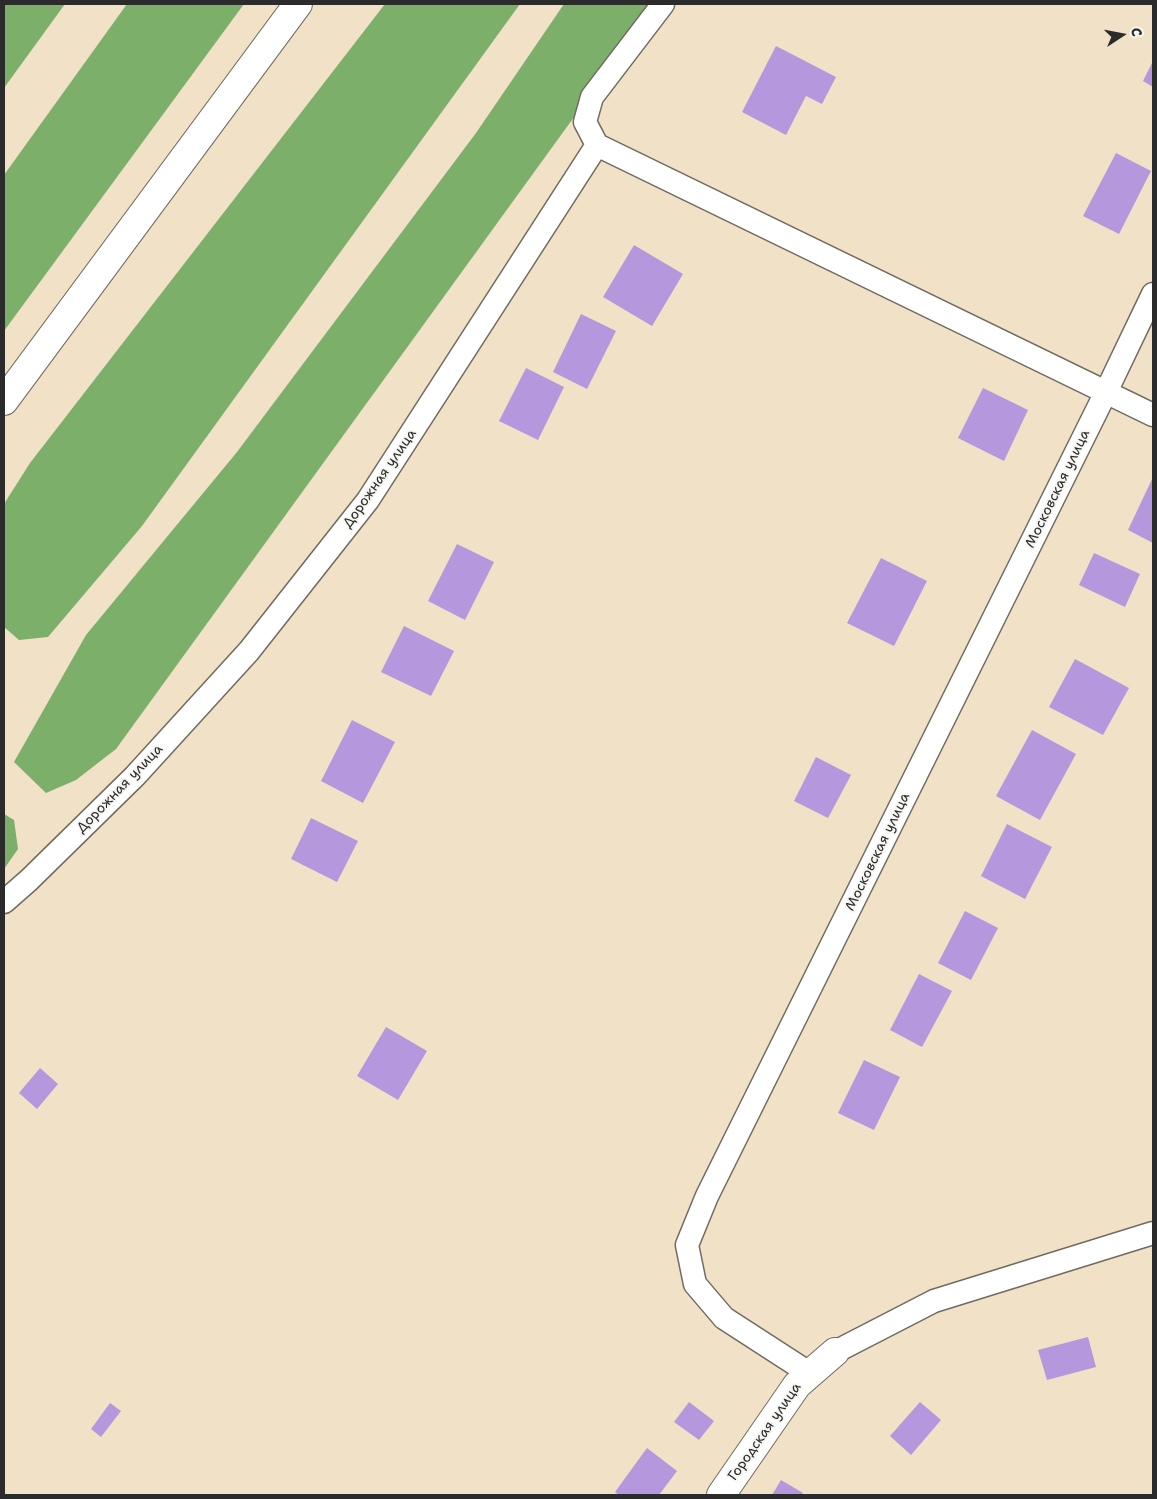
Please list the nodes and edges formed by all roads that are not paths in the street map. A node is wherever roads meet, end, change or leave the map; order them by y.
1 (298, 4) edge
2 (663, 4) edge
3 (597, 145) junction
4 (1153, 294) edge
5 (1106, 392) junction
6 (4, 401) edge
7 (1153, 414) edge
8 (4, 902) edge
9 (1153, 1233) edge
10 (835, 1352) joint
11 (809, 1373) junction
12 (721, 1495) edge

1 - 6 main road
2 - 3 street
3 - 5 street
3 - 8 street, Дорожная улица
4 - 5 street, Московская улица
5 - 7 street
5 - 11 street, Московская улица
9 - 10 street
10 - 11 main road, Городская улица
11 - 12 main road, Городская улица

